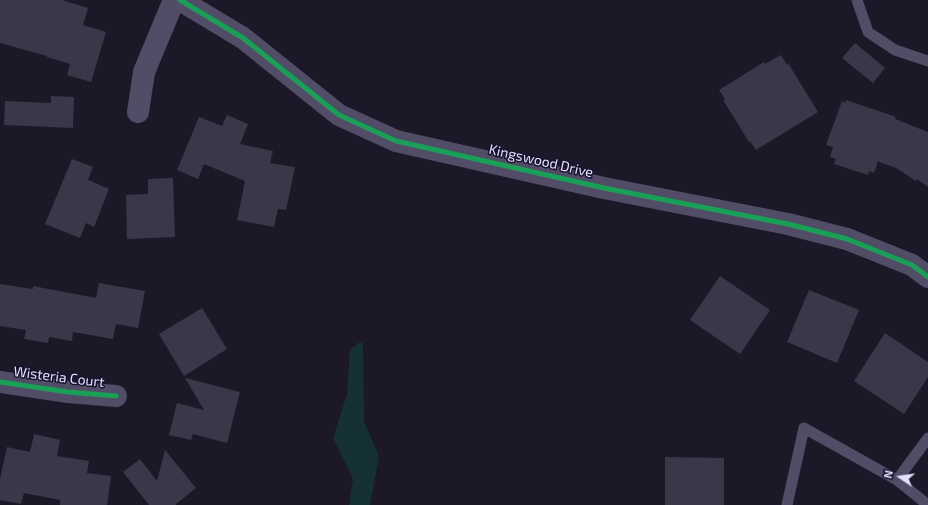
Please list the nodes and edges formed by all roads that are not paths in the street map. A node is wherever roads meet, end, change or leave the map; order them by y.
1 (174, 0) edge
2 (180, 0) edge
3 (857, 0) edge
4 (928, 61) edge
5 (138, 112) dead end
6 (928, 277) edge
7 (0, 382) edge
8 (116, 396) dead end
9 (928, 438) edge
10 (896, 480) junction
11 (787, 505) edge
12 (928, 505) edge

1 - 5 street
2 - 6 street, Kingswood Drive
3 - 4 lane
7 - 8 street, Wisteria Court
9 - 10 lane
10 - 11 lane
10 - 12 lane

